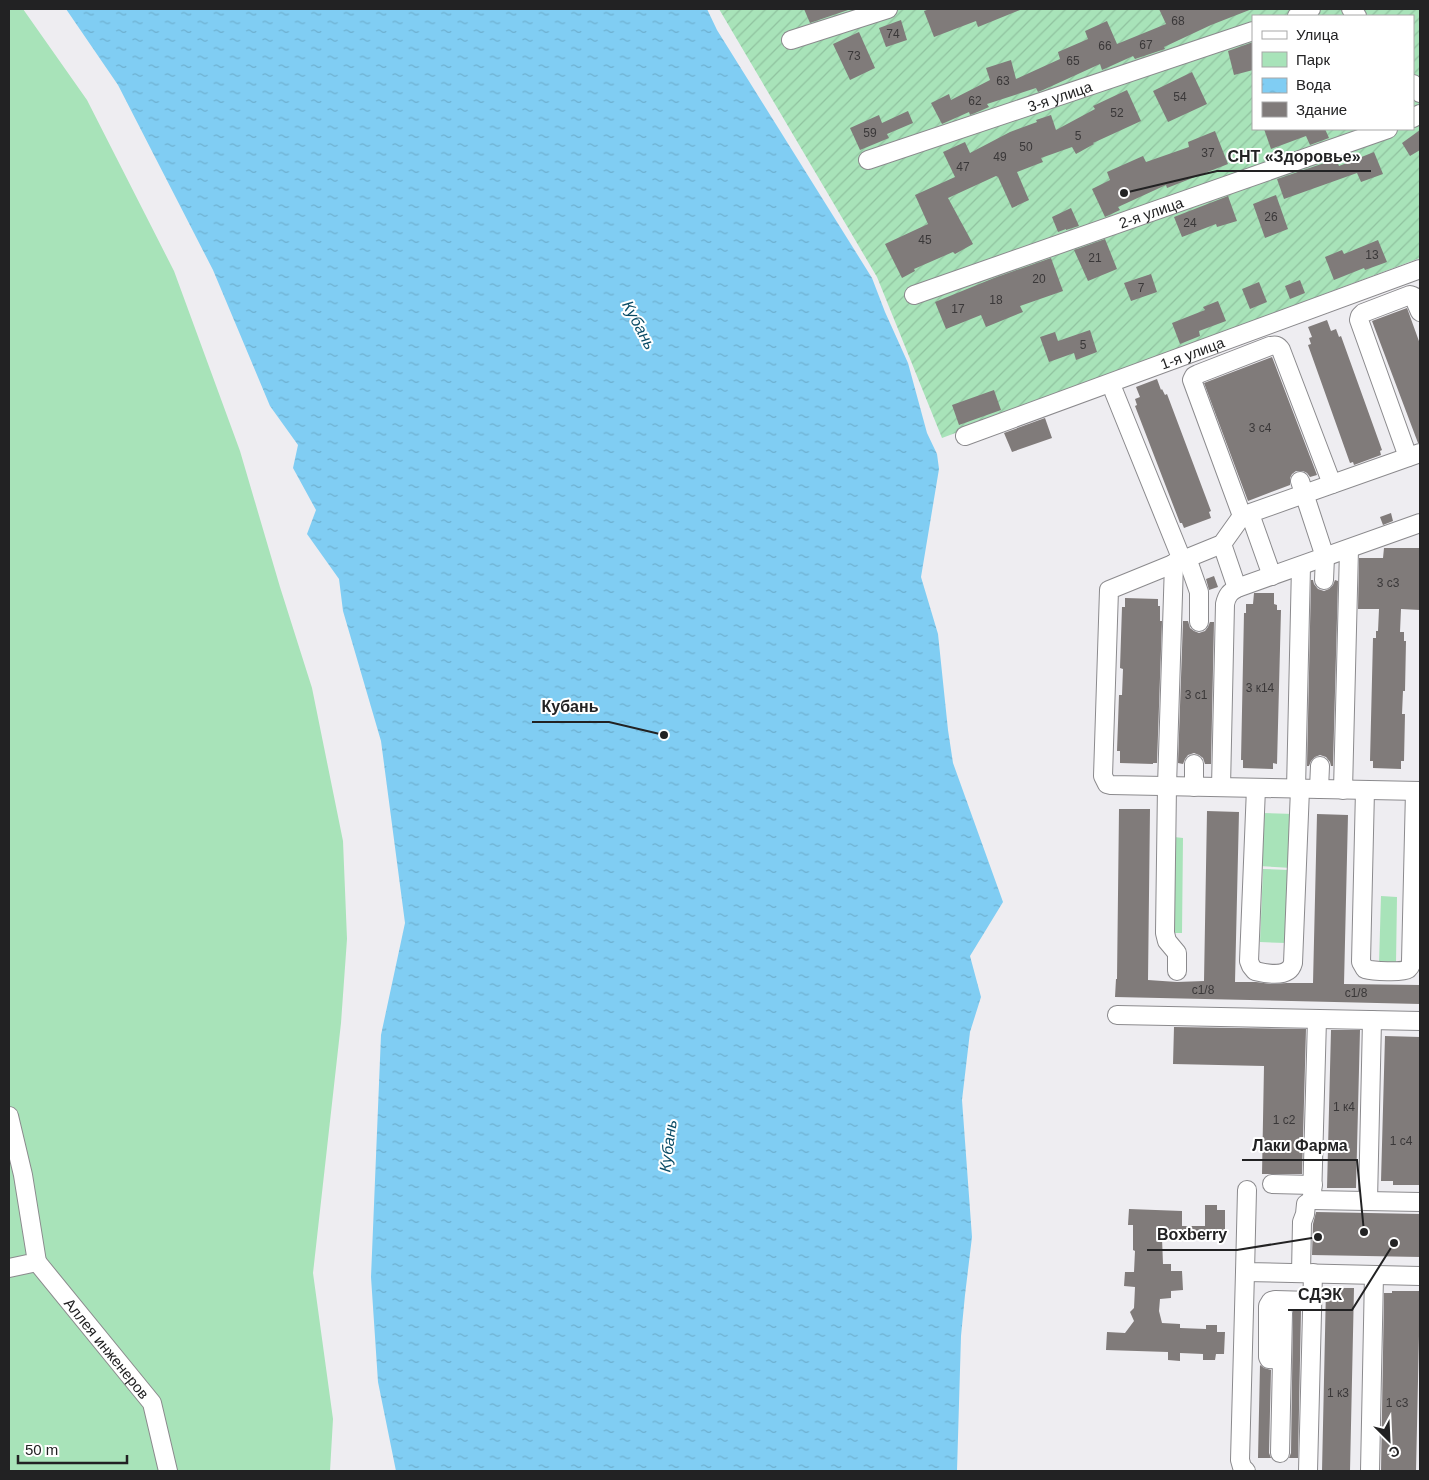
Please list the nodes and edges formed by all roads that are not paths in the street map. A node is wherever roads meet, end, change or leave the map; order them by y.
1 (888, 9) edge
2 (1252, 31) edge
3 (791, 40) dead end
4 (1385, 130) edge
5 (868, 160) dead end
6 (1420, 269) edge
7 (914, 295) dead end
8 (1420, 312) edge
9 (1114, 392) dead end
10 (965, 436) dead end
11 (1416, 458) edge
12 (1332, 484) junction
13 (1302, 488) junction
14 (1246, 515) junction
15 (1420, 523) edge
16 (1222, 544) junction
17 (1349, 549) junction
18 (1326, 557) junction
19 (1181, 561) junction
20 (1301, 566) junction
21 (1272, 576) junction
22 (1324, 580) dead end
23 (1237, 588) junction
24 (1199, 622) dead end
25 (1194, 764) dead end
26 (1320, 766) dead end
27 (1167, 786) junction
28 (1194, 787) junction
29 (1221, 787) junction
30 (1256, 788) junction
31 (1298, 789) junction
32 (1319, 789) junction
33 (1343, 790) junction
34 (1365, 790) junction
35 (1418, 791) edge
36 (1177, 971) dead end
37 (1117, 1015) dead end
38 (1317, 1019) junction
39 (1372, 1020) junction
40 (1420, 1021) edge
41 (9, 1116) edge
42 (1294, 1184) junction
43 (1247, 1190) dead end
44 (1368, 1201) junction
45 (1420, 1202) edge
46 (37, 1262) junction
47 (9, 1268) edge
48 (1245, 1272) junction
49 (1307, 1273) junction
50 (1374, 1275) junction
51 (1420, 1276) edge
52 (1309, 1312) junction
53 (1283, 1313) dead end
54 (1282, 1360) junction
55 (1280, 1453) dead end
56 (168, 1471) edge
57 (1246, 1471) edge
58 (1308, 1471) edge
59 (1370, 1471) edge

1 - 3 street
2 - 5 street, 3-я улица
4 - 7 street, 2-я улица
6 - 10 street, 1-я улица
8 - 11 street
9 - 19 street
11 - 12 street
12 - 13 street
12 - 14 street
13 - 14 street
13 - 18 street
14 - 16 street
14 - 21 street
15 - 17 street
16 - 19 street
16 - 23 street
17 - 18 street
17 - 33 street
18 - 20 street
18 - 22 street
19 - 24 street
19 - 27 street
19 - 27 street
20 - 21 street
20 - 31 street
21 - 23 street
23 - 29 street
25 - 28 street
26 - 32 street
27 - 28 street
27 - 36 street
28 - 29 street
29 - 30 street
30 - 31 street
30 - 31 street
31 - 32 street
32 - 33 street
33 - 34 street
34 - 35 street
34 - 35 street
37 - 38 street
38 - 39 street
38 - 42 street
39 - 40 street
39 - 44 street
41 - 46 street
42 - 44 street
42 - 49 street
43 - 48 street
44 - 45 street
46 - 47 street
46 - 56 street, Аллея инженеров
48 - 49 street
48 - 57 street
49 - 50 street
49 - 52 street
50 - 51 street
50 - 59 street
52 - 54 street
52 - 58 street
53 - 54 street
54 - 55 street

